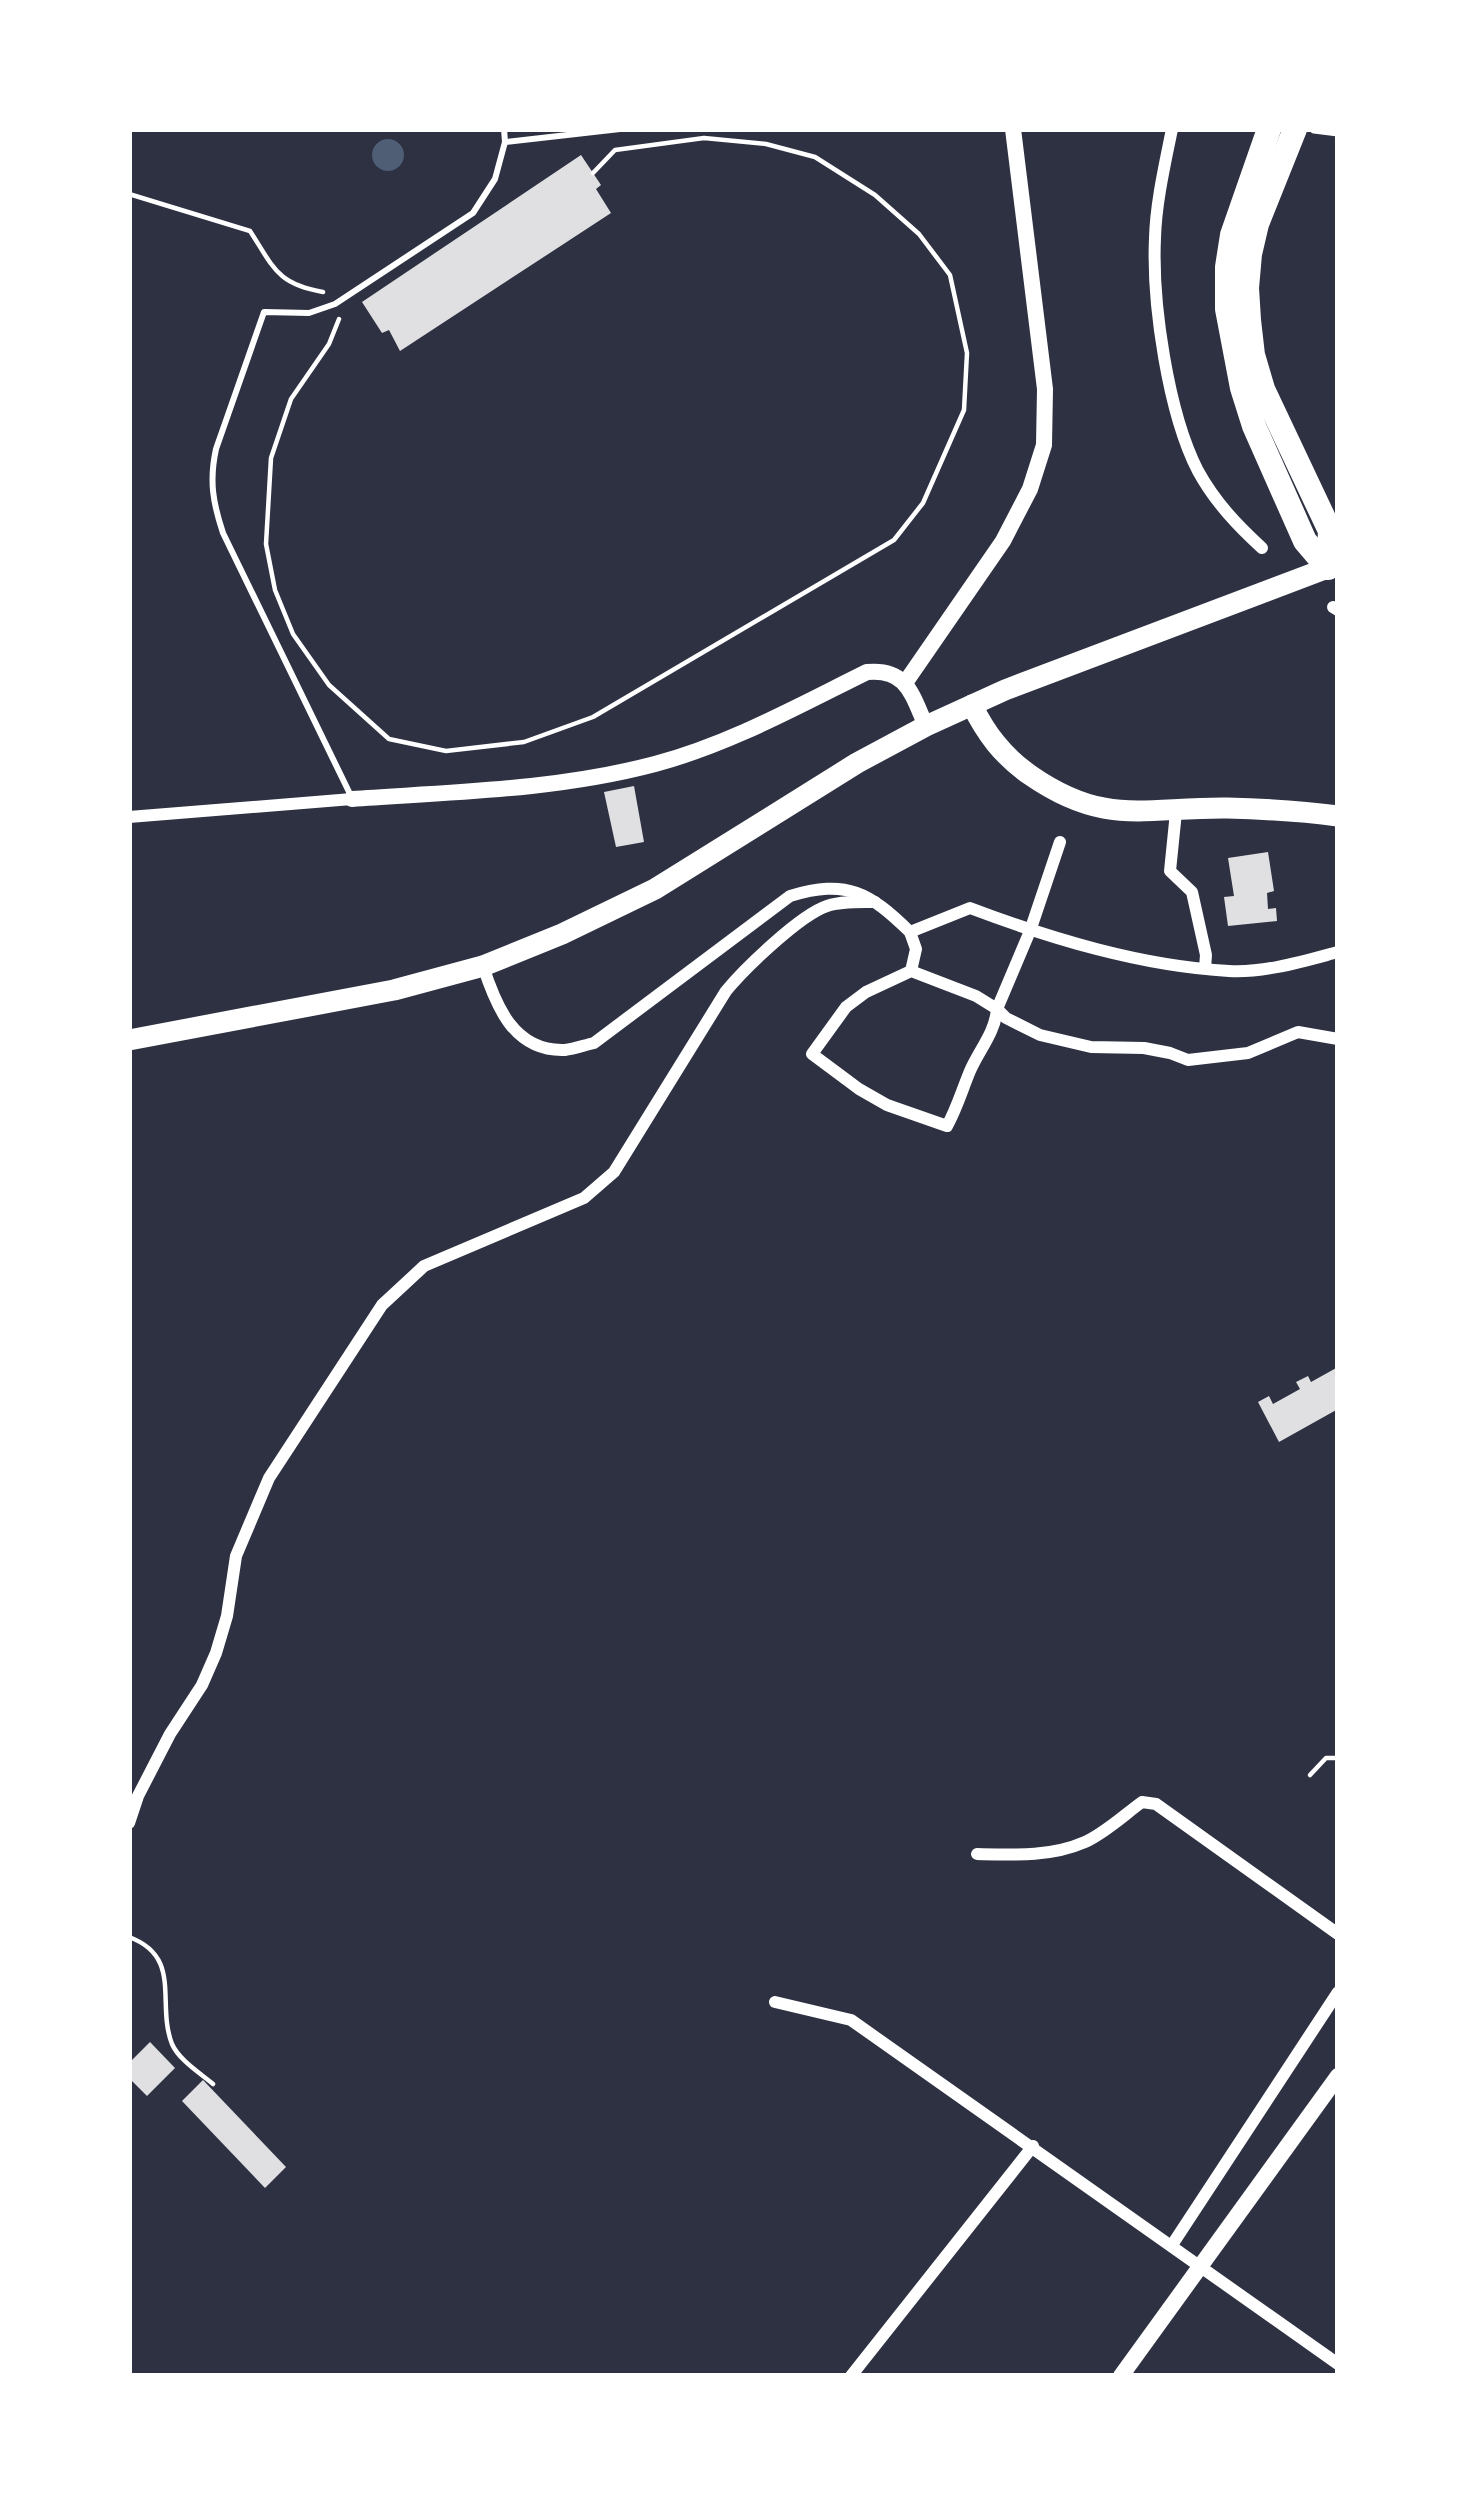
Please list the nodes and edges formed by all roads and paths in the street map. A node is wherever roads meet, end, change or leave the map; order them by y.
1 (504, 129) edge
2 (620, 129) edge
3 (1013, 129) edge
4 (1172, 129) edge
5 (1270, 129) edge
6 (1295, 129) edge
7 (1314, 129) edge
8 (1338, 132) edge
9 (505, 142) junction
10 (593, 173) dead end
11 (129, 194) edge
12 (347, 297) junction
13 (1262, 548) dead end
14 (1333, 566) edge
15 (905, 683) junction
16 (972, 705) junction
17 (926, 726) junction
18 (352, 800) junction
19 (1176, 812) junction
20 (1338, 816) edge
21 (129, 817) edge
22 (1060, 842) dead end
23 (875, 902) junction
24 (1030, 931) junction
25 (910, 932) junction
26 (1338, 952) edge
27 (483, 966) junction
28 (1205, 968) junction
29 (911, 970) junction
30 (997, 1009) junction
31 (1338, 1039) edge
32 (129, 1040) edge
33 (1338, 1758) edge
34 (1310, 1775) dead end
35 (129, 1823) edge
36 (977, 1854) dead end
37 (1338, 1934) edge
38 (129, 1937) edge
39 (1338, 1992) edge
40 (775, 2002) dead end
41 (1338, 2076) edge
42 (213, 2084) dead end
43 (1033, 2146) junction
44 (1172, 2245) junction
45 (1201, 2265) junction
46 (1338, 2364) edge
47 (851, 2376) edge
48 (1121, 2376) edge

1 - 9 lane
2 - 9 lane
3 - 15 street
4 - 13 street
5 - 14 highway
6 - 14 highway
7 - 8 street
9 - 12 lane
10 - 12 path
11 - 12 path
12 - 18 lane
14 - 16 main road
15 - 17 street
15 - 18 street
16 - 17 main road
16 - 19 main road
17 - 27 main road
18 - 21 street
19 - 20 main road
19 - 28 street
22 - 24 street
23 - 25 street
23 - 27 street
23 - 35 street
24 - 25 street
24 - 28 street
24 - 30 street
25 - 29 street
26 - 28 street
27 - 32 main road
29 - 30 street
29 - 30 street
30 - 31 street
33 - 34 path
36 - 37 street
38 - 42 path
39 - 44 street
40 - 43 street
41 - 45 street
43 - 44 street
43 - 47 street
44 - 45 street
45 - 46 street
45 - 48 street

